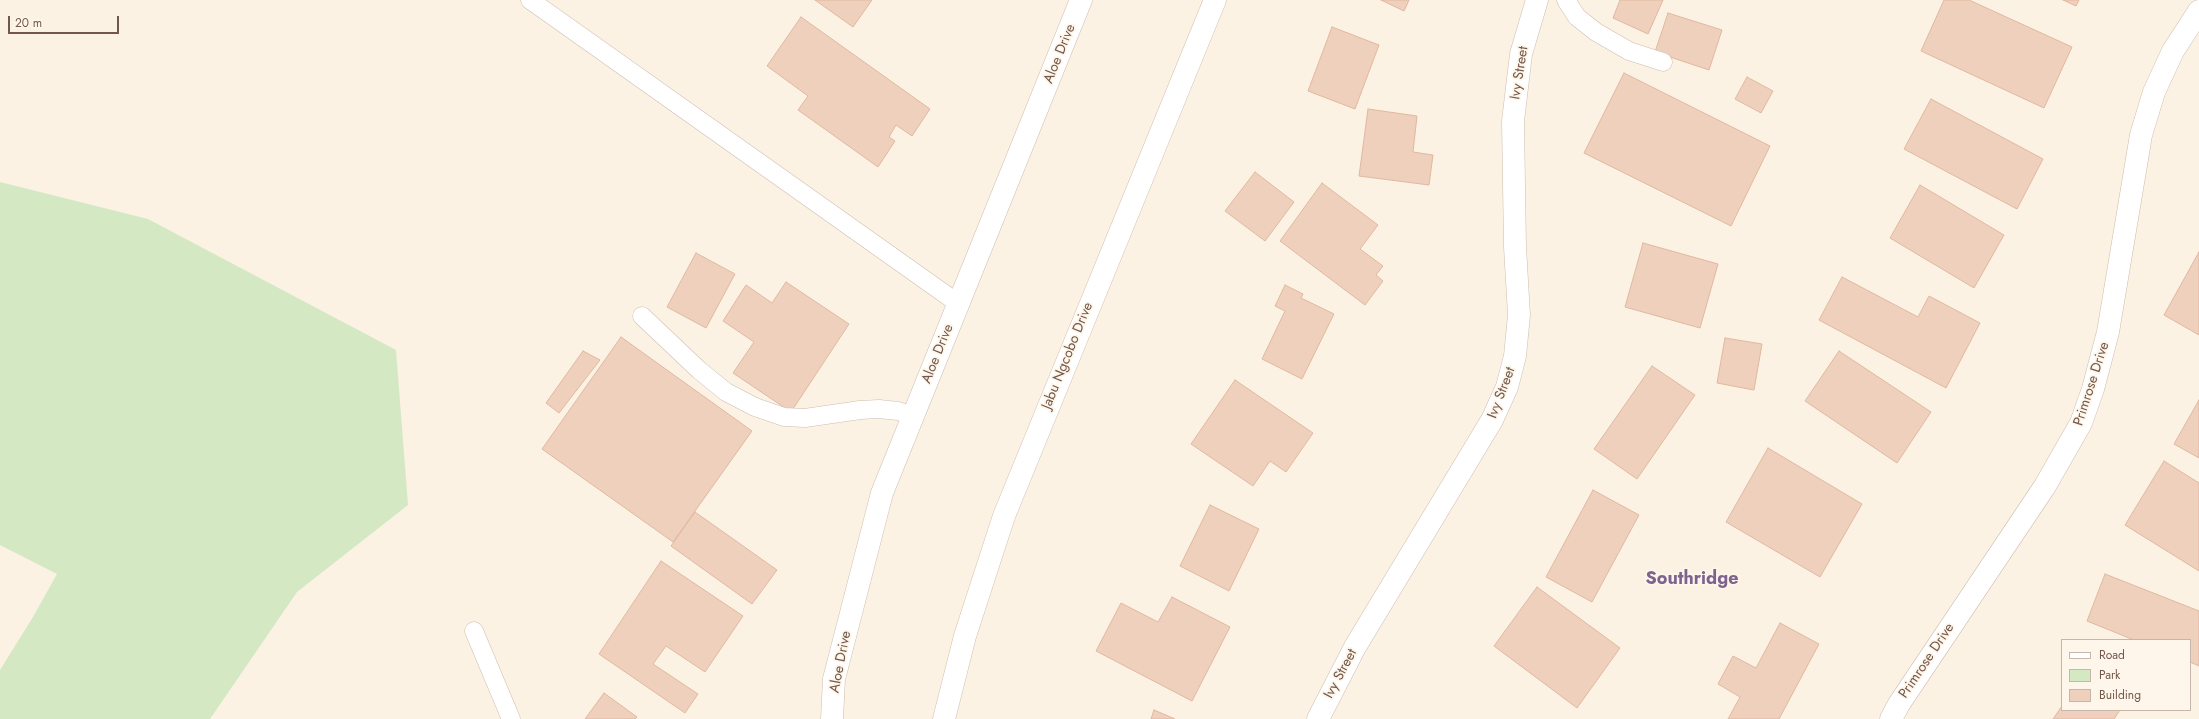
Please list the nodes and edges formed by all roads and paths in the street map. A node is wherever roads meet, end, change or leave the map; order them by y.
1 (530, 0) edge
2 (1081, 0) edge
3 (1215, 0) edge
4 (1537, 0) edge
5 (1566, 0) edge
6 (2199, 10) edge
7 (1663, 62) dead end
8 (959, 304) junction
9 (642, 316) dead end
10 (913, 416) junction
11 (474, 630) dead end
12 (511, 719) edge
13 (832, 719) edge
14 (944, 719) edge
15 (1318, 719) edge
16 (1891, 719) edge

1 - 8 lane
2 - 8 street, Aloe Drive
3 - 14 street, Jabu Ngcobo Drive
4 - 15 street, Ivy Street
5 - 7 lane
6 - 16 street, Primrose Drive
8 - 10 street, Aloe Drive
9 - 10 lane
10 - 13 street, Aloe Drive
11 - 12 lane

